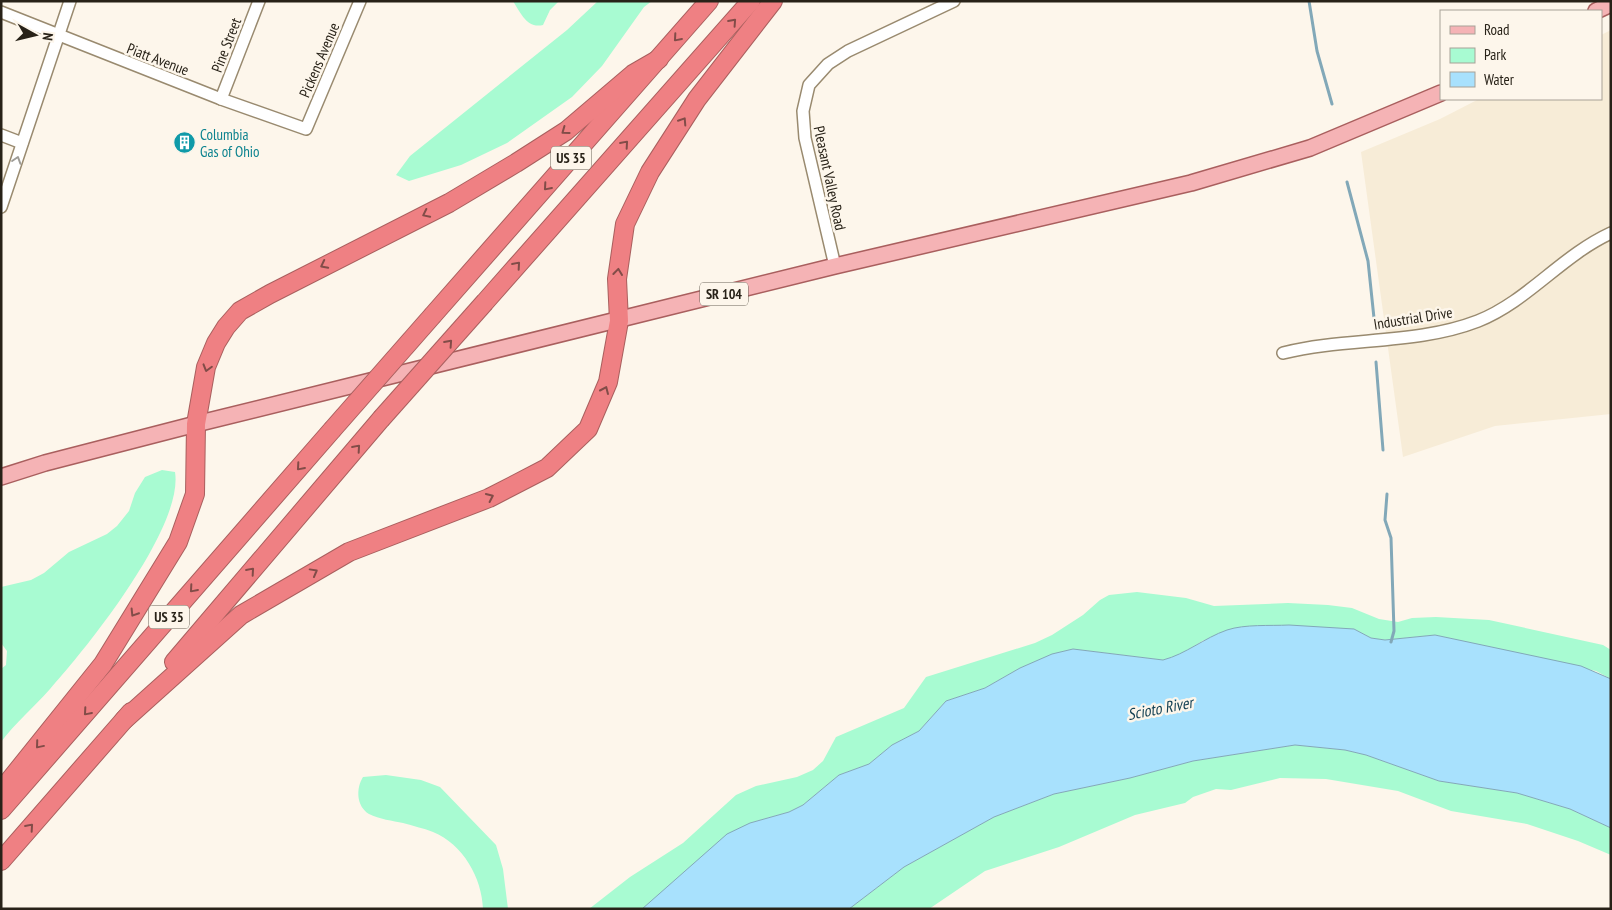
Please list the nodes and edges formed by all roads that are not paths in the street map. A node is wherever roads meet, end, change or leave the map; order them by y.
1 (70, 1) edge
2 (259, 1) edge
3 (360, 1) edge
4 (708, 1) edge
5 (751, 1) edge
6 (773, 1) edge
7 (954, 1) edge
8 (1611, 4) edge
9 (1598, 10) edge
10 (1, 12) edge
11 (57, 35) junction
12 (659, 58) junction
13 (1440, 93) edge
14 (221, 99) junction
15 (306, 130) joint
16 (1, 135) edge
17 (22, 143) junction
18 (1, 207) edge
19 (1611, 233) edge
20 (835, 266) junction
21 (619, 321) junction
22 (1283, 353) dead end
23 (196, 424) junction
24 (1, 477) edge
25 (124, 720) junction
26 (3, 802) edge
27 (1, 861) edge

1 - 11 street
2 - 14 street, Pine Street
3 - 15 street, Pickens Avenue
4 -> 12 highway, US 35
25 -> 5 highway, US 35, bridge
21 -> 6 highway
7 - 20 street, Pleasant Valley Road
8 - 9 main road
10 - 11 street, Piatt Avenue
11 - 14 street, Piatt Avenue
11 - 17 street
12 -> 23 highway
12 -> 26 highway, US 35, bridge
13 - 20 main road, SR 104
14 - 15 street, Piatt Avenue
16 - 17 street
18 -> 17 street
19 - 22 street, Industrial Drive
20 - 21 main road, SR 104
21 - 23 main road, SR 104
25 -> 21 highway
23 - 24 main road, SR 104
23 -> 26 highway
27 -> 25 highway, US 35

